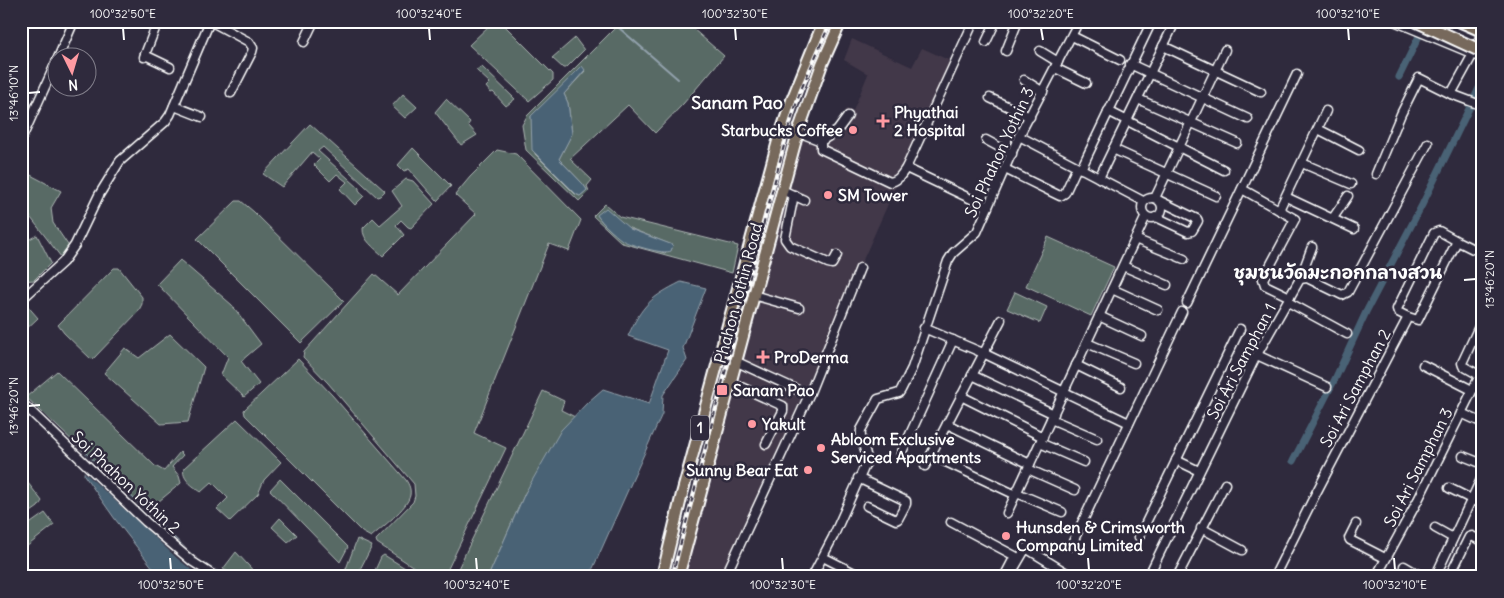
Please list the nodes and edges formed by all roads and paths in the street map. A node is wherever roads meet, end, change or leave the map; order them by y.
1 (74, 21) edge
2 (158, 21) edge
3 (210, 21) edge
4 (314, 21) edge
5 (824, 21) edge
6 (841, 21) edge
7 (974, 21) edge
8 (996, 21) edge
9 (1018, 21) edge
10 (1079, 21) edge
11 (1152, 21) edge
12 (1394, 21) edge
13 (1416, 21) edge
14 (1460, 21) edge
15 (1173, 26) dead end
16 (1483, 31) edge
17 (1072, 36) junction
18 (304, 42) dead end
19 (986, 42) dead end
20 (1164, 46) junction
21 (62, 48) edge
22 (1225, 50) dead end
23 (1006, 51) dead end
24 (1040, 51) dead end
25 (1478, 53) edge
26 (1483, 58) edge
27 (1120, 60) dead end
28 (1130, 64) junction
29 (1057, 65) junction
30 (170, 67) dead end
31 (1216, 70) junction
32 (1150, 73) junction
33 (1297, 74) dead end
34 (48, 80) edge
35 (1024, 80) dead end
36 (1086, 83) dead end
37 (1043, 92) junction
38 (1261, 92) dead end
39 (231, 93) dead end
40 (1451, 94) junction
41 (990, 98) dead end
42 (1203, 98) junction
43 (1138, 99) junction
44 (174, 106) junction
45 (1483, 106) edge
46 (1108, 111) junction
47 (1326, 111) dead end
48 (848, 116) dead end
49 (202, 117) dead end
50 (1030, 117) junction
51 (1248, 119) dead end
52 (1127, 120) junction
53 (1191, 123) junction
54 (1318, 129) junction
55 (798, 132) junction
56 (1020, 136) junction
57 (21, 140) edge
58 (986, 140) dead end
59 (821, 141) junction
60 (1237, 143) dead end
61 (1428, 143) dead end
62 (1179, 148) junction
63 (1113, 150) junction
64 (1359, 150) dead end
65 (1012, 154) junction
66 (1302, 163) junction
67 (906, 168) junction
68 (1079, 168) junction
69 (1005, 169) junction
70 (1224, 170) dead end
71 (1167, 173) junction
72 (1376, 174) dead end
73 (1099, 178) junction
74 (1351, 184) dead end
75 (1242, 189) junction
76 (782, 190) junction
77 (794, 195) junction
78 (1216, 196) dead end
79 (1348, 196) dead end
80 (1286, 197) junction
81 (1157, 199) junction
82 (804, 200) dead end
83 (1143, 201) junction
84 (988, 207) junction
85 (1279, 210) junction
86 (1146, 216) junction
87 (1156, 217) junction
88 (1333, 218) junction
89 (1354, 228) dead end
90 (1135, 239) junction
91 (1457, 241) junction
92 (1312, 247) dead end
93 (1473, 248) dead end
94 (837, 255) dead end
95 (1184, 260) dead end
96 (1123, 266) junction
97 (860, 268) dead end
98 (1300, 279) junction
99 (740, 280) junction
100 (756, 284) junction
101 (1167, 285) dead end
102 (1112, 289) junction
103 (753, 295) junction
104 (21, 300) edge
105 (1289, 300) junction
106 (1187, 303) dead end
107 (799, 308) dead end
108 (1158, 310) dead end
109 (1182, 312) dead end
110 (1099, 316) junction
111 (1408, 317) junction
112 (1483, 318) edge
113 (1001, 320) dead end
114 (924, 328) junction
115 (1240, 329) dead end
116 (1347, 334) dead end
117 (1142, 336) dead end
118 (953, 340) junction
119 (1087, 342) junction
120 (983, 353) junction
121 (1257, 355) junction
122 (735, 361) junction
123 (1134, 363) dead end
124 (1076, 365) junction
125 (1424, 365) dead end
126 (1481, 372) edge
127 (972, 375) junction
128 (730, 382) junction
129 (1327, 386) dead end
130 (1122, 387) dead end
131 (1472, 390) junction
132 (800, 391) dead end
133 (1064, 392) junction
134 (961, 396) junction
135 (21, 402) edge
136 (1461, 413) junction
137 (1052, 416) junction
138 (1129, 423) junction
139 (1483, 423) edge
140 (947, 424) junction
141 (1097, 439) dead end
142 (1041, 440) junction
143 (766, 444) dead end
144 (901, 454) dead end
145 (931, 455) junction
146 (1463, 456) dead end
147 (1176, 460) junction
148 (1084, 462) dead end
149 (1483, 464) edge
150 (925, 466) dead end
151 (1029, 467) junction
152 (1199, 471) junction
153 (1483, 475) edge
154 (858, 478) junction
155 (1225, 484) dead end
156 (1449, 488) dead end
157 (1075, 490) dead end
158 (1016, 494) junction
159 (1471, 500) junction
160 (1483, 505) edge
161 (867, 506) dead end
162 (1062, 512) dead end
163 (1007, 513) dead end
164 (951, 522) dead end
165 (1356, 524) dead end
166 (1201, 528) junction
167 (1435, 528) dead end
168 (1138, 536) dead end
169 (1453, 538) junction
170 (1483, 542) edge
171 (1071, 546) dead end
172 (1242, 550) dead end
173 (823, 557) junction
174 (1385, 558) junction
175 (1404, 566) dead end
176 (1008, 574) edge
177 (216, 577) edge
178 (662, 577) edge
179 (678, 577) edge
180 (725, 577) edge
181 (812, 577) edge
182 (862, 577) edge
183 (1073, 577) edge
184 (1148, 577) edge
185 (1176, 577) edge
186 (1274, 577) edge
187 (1376, 577) edge
188 (1423, 577) edge
189 (1435, 577) edge
190 (1449, 577) edge

1 - 21 street
2 - 30 street
3 - 39 street
3 - 44 street
4 - 18 street
5 - 99 main road, Phahon Yothin Road / 1
6 - 55 main road, Phahon Yothin Road / 1
7 - 67 street
8 - 19 street
9 - 23 street
10 - 17 street, Soi Phahon Yothin 3
11 - 28 street
12 - 25 street
13 - 25 highway, bridge
14 - 16 highway, bridge
15 - 20 street
16 - 25 street
17 - 27 street
17 - 29 street, Soi Phahon Yothin 3
20 - 31 street
20 - 32 street
22 - 31 street
24 - 29 street
25 - 26 street
25 - 40 street
28 - 32 street
28 - 46 street
29 - 36 street
29 - 37 street, Soi Phahon Yothin 3
31 - 38 street
31 - 42 street
32 - 42 street
32 - 43 street
33 - 75 street
34 - 57 street
35 - 37 street
37 - 50 street, Soi Phahon Yothin 3
40 - 45 street
40 - 72 street
41 - 50 street
42 - 51 street
42 - 53 street
43 - 52 street
43 - 53 street
44 - 49 street
44 - 104 street
46 - 52 street
46 - 68 street
47 - 54 street
48 - 59 street
50 - 56 street, Soi Phahon Yothin 3
52 - 62 street
52 - 63 street
53 - 60 street
53 - 62 street
54 - 64 street
54 - 66 street
55 - 59 street
55 - 76 main road, Phahon Yothin Road / 1
56 - 65 street, Soi Phahon Yothin 3
56 - 68 street
58 - 65 street
59 - 67 street
61 - 98 street
62 - 70 street
62 - 71 street
63 - 71 street
63 - 73 street
65 - 69 street, Soi Phahon Yothin 3
66 - 74 street
66 - 80 street
67 - 84 street
68 - 69 street
68 - 73 street
69 - 84 street, Soi Phahon Yothin 3
71 - 78 street
71 - 81 street
73 - 83 street
75 - 85 street
75 - 106 street
76 - 77 street
76 - 100 main road, Phahon Yothin Road / 1
77 - 82 street
77 - 94 street
79 - 88 street
80 - 85 street
80 - 88 street
81 - 83 street
81 - 87 street
81 - 87 street
83 - 86 street
84 - 114 street, Soi Phahon Yothin 3
85 - 105 street
86 - 87 street
86 - 90 street
88 - 89 street
90 - 95 street
90 - 96 street
91 - 93 street
91 - 111 street, Soi Ari Samphan 2
91 - 111 street
92 - 98 street, Soi Ari Samphan 1
96 - 101 street
96 - 102 street
97 - 180 street
98 - 105 street, Soi Ari Samphan 1
99 - 100 main road
99 - 178 main road, Phahon Yothin Road / 1
100 - 103 main road, Phahon Yothin Road / 1
102 - 108 street
102 - 110 street
103 - 107 street
103 - 122 main road, Phahon Yothin Road / 1
105 - 116 street
105 - 121 street, Soi Ari Samphan 1
109 - 138 street
110 - 117 street
110 - 119 street
111 - 186 street, Soi Ari Samphan 2
112 - 126 street
113 - 120 street
114 - 118 street
114 - 154 street, Soi Phahon Yothin 3
115 - 147 street
118 - 120 street
118 - 144 street
119 - 123 street
119 - 124 street
120 - 127 street
120 - 133 street
121 - 129 street
121 - 152 street, Soi Ari Samphan 1
122 - 128 main road, Phahon Yothin Road / 1
122 - 132 street
124 - 130 street
124 - 133 street
125 - 131 street
126 - 131 street, Soi Ari Samphan 3
127 - 134 street
127 - 137 street
128 - 143 street
128 - 179 main road, Phahon Yothin Road / 1
131 - 136 street, Soi Ari Samphan 3
133 - 137 street
133 - 138 street
134 - 140 street
134 - 142 street
135 - 177 street, Soi Phahon Yothin 2
136 - 139 street
136 - 174 street, Soi Ari Samphan 3
137 - 141 street
137 - 142 street
138 - 171 street
140 - 145 street
140 - 151 street
142 - 148 street
142 - 151 street
145 - 150 street
145 - 158 street
146 - 149 street
147 - 152 street
147 - 168 street
151 - 157 street
151 - 158 street
152 - 184 street, Soi Ari Samphan 1
153 - 159 street
154 - 161 street
154 - 173 street, Soi Phahon Yothin 3
155 - 166 street
156 - 159 street
158 - 162 street
158 - 163 street
159 - 160 street
159 - 169 street
164 - 176 street
165 - 174 street
166 - 172 street
166 - 185 street
167 - 169 street
169 - 189 street
170 - 190 street
173 - 181 street, Soi Phahon Yothin 3
173 - 182 street
174 - 187 street, Soi Ari Samphan 3
175 - 188 street
176 - 183 street

